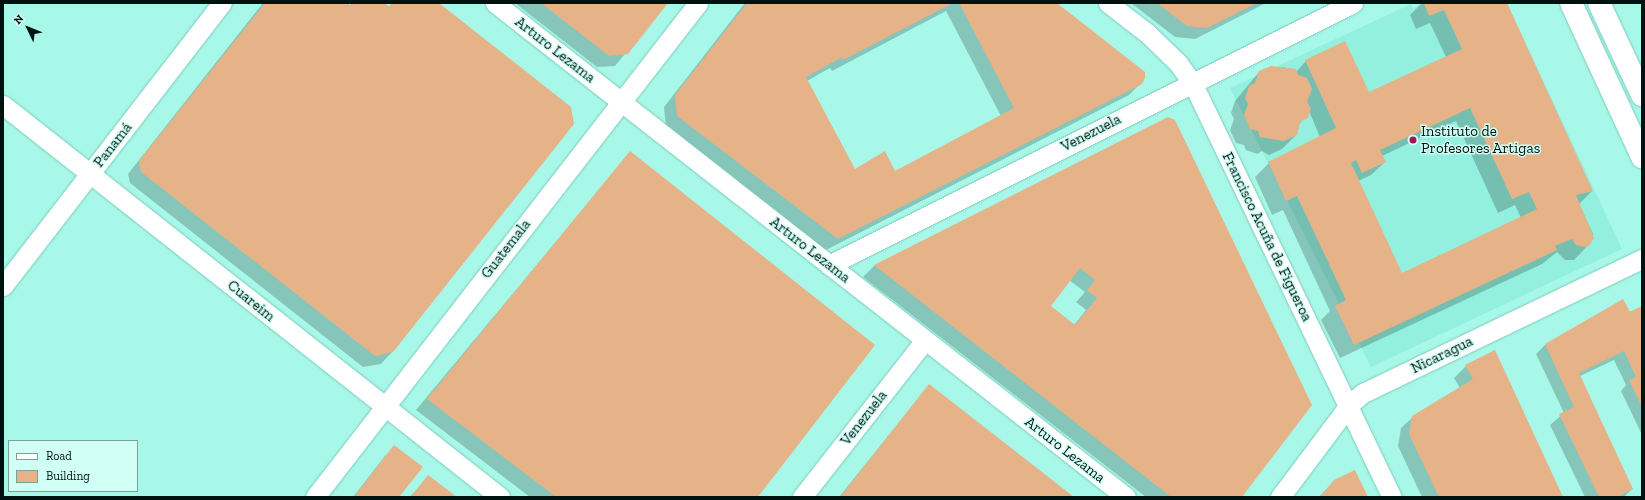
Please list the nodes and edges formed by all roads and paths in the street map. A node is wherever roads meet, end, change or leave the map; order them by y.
1 (222, 3) edge
2 (495, 3) edge
3 (698, 3) edge
4 (1108, 3) edge
5 (1353, 3) edge
6 (1570, 3) edge
7 (1599, 3) edge
8 (1192, 82) junction
9 (1642, 95) edge
10 (621, 101) junction
11 (3, 105) edge
12 (1642, 157) edge
13 (90, 173) junction
14 (1642, 259) edge
15 (829, 265) junction
16 (3, 286) edge
17 (925, 340) junction
18 (1349, 405) junction
19 (383, 407) junction
20 (315, 497) edge
21 (500, 497) edge
22 (802, 497) edge
23 (1126, 497) edge
24 (1280, 497) edge
25 (1392, 497) edge

1 - 13 street, Panamá
2 - 10 street, Arturo Lezama
3 - 10 street, Guatemala
4 - 8 street, Francisco Acuña de Figueroa
5 - 8 street, Venezuela
6 - 12 main road
7 - 9 main road
8 - 15 street, Venezuela
8 - 18 street, Francisco Acuña de Figueroa
10 - 15 street, Arturo Lezama
10 - 19 street, Guatemala
11 - 13 street, Cuareim
13 - 16 street, Panamá
13 - 19 street, Cuareim
14 - 18 street, Nicaragua
15 - 17 street, Arturo Lezama
17 - 22 street, Venezuela
17 - 23 street, Arturo Lezama
18 - 24 street, Nicaragua
18 - 25 street, Francisco Acuña de Figueroa
19 - 20 street, Guatemala
19 - 21 street, Cuareim

